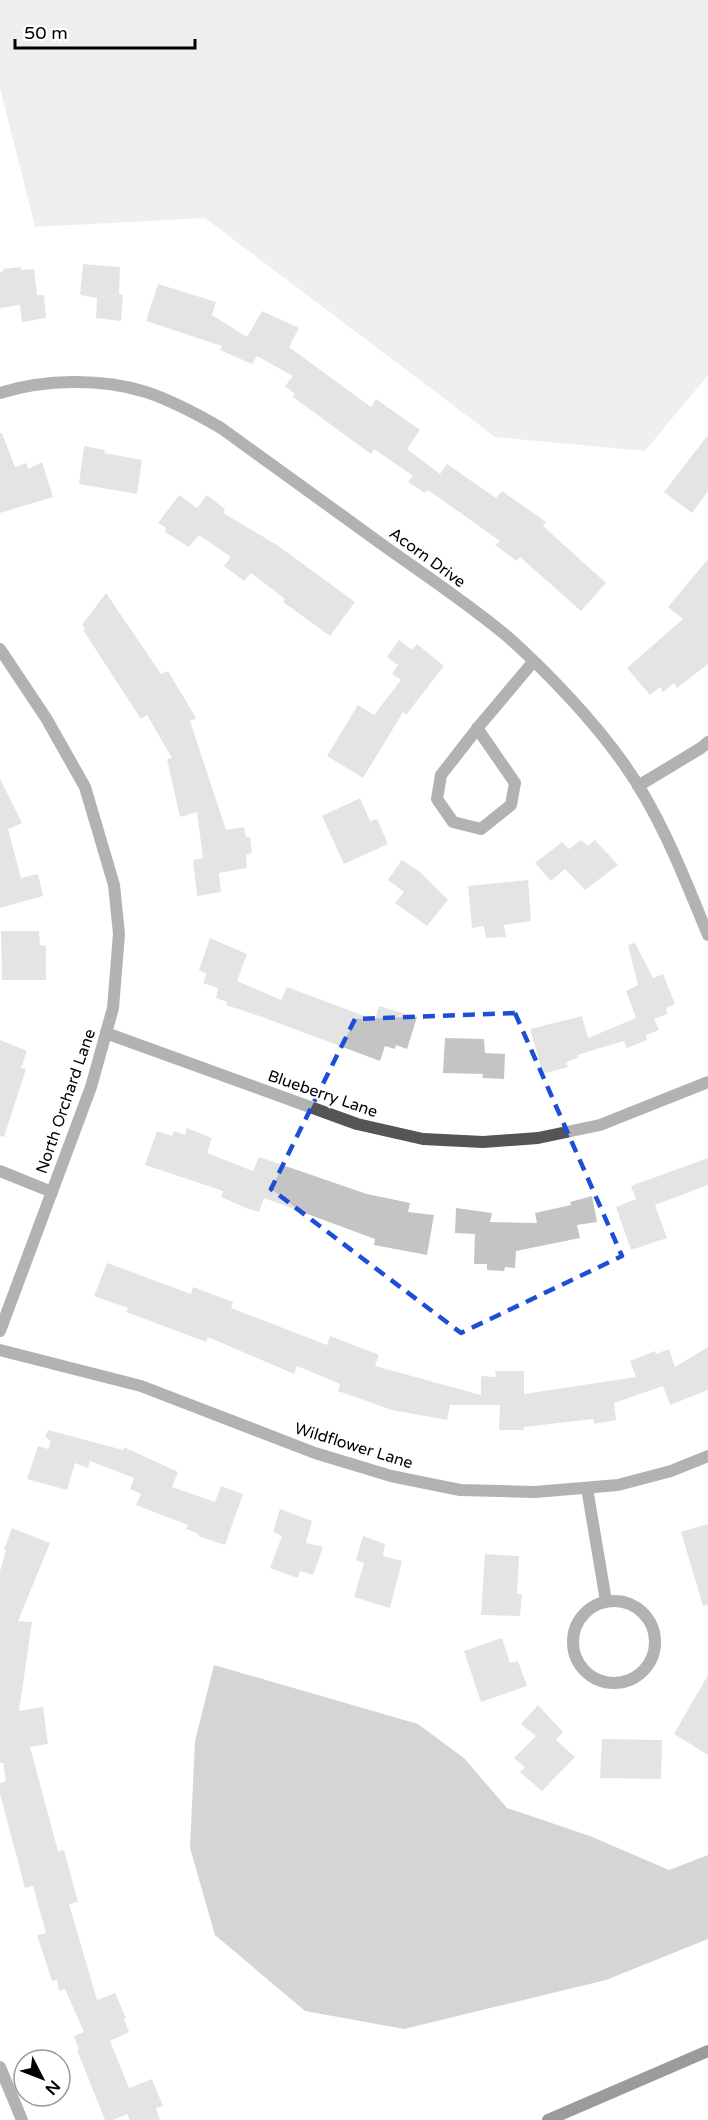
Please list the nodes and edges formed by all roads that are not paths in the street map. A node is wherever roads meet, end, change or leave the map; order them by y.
1 (0, 393) edge
2 (0, 649) edge
3 (533, 662) junction
4 (477, 728) junction
5 (708, 742) edge
6 (638, 786) junction
7 (708, 935) edge
8 (106, 1032) junction
9 (708, 1082) edge
10 (0, 1171) edge
11 (52, 1192) junction
12 (0, 1331) edge
13 (0, 1350) edge
14 (708, 1456) edge
15 (587, 1488) junction
16 (606, 1601) junction
17 (708, 2051) edge
18 (0, 2067) edge
19 (5, 2094) edge
20 (22, 2120) edge
21 (548, 2120) edge

1 - 3 street, Acorn Drive
2 - 8 street, North Orchard Lane
3 - 4 street
3 - 6 street, Acorn Drive
4 - 4 street
5 - 6 street
6 - 7 street, Acorn Drive
8 - 9 street, Blueberry Lane
8 - 11 street, North Orchard Lane
10 - 11 street
11 - 12 street, North Orchard Lane
13 - 15 street, Wildflower Lane
14 - 15 street, Wildflower Lane
15 - 16 street
16 - 16 street
17 - 21 main road
18 - 19 street
19 - 20 street

